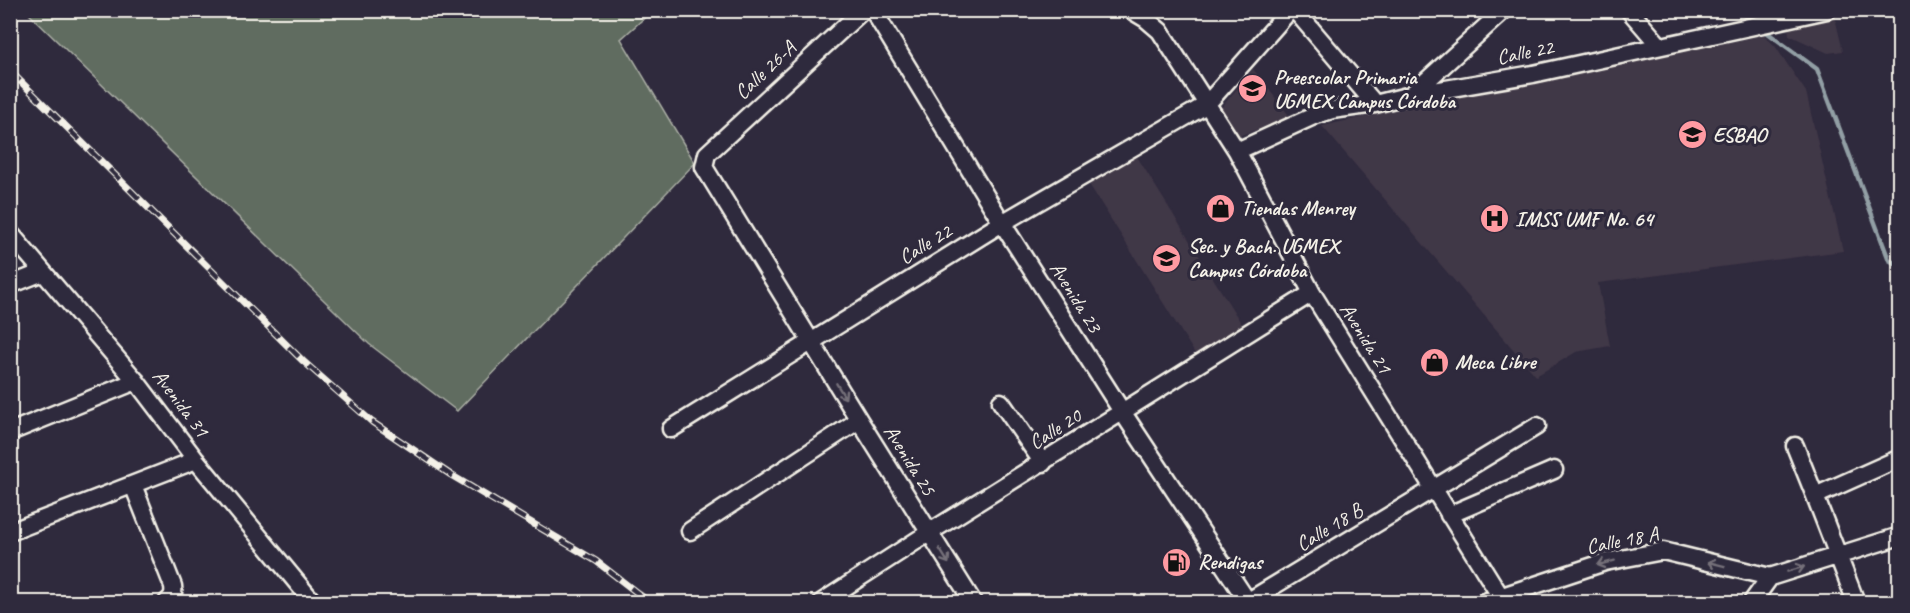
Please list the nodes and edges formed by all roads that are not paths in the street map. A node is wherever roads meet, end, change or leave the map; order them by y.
1 (863, 10) edge
2 (873, 10) edge
3 (1131, 10) edge
4 (1290, 10) edge
5 (1295, 10) edge
6 (1504, 10) edge
7 (1629, 10) edge
8 (1827, 10) edge
9 (1796, 14) edge
10 (1660, 46) junction
11 (1411, 95) junction
12 (1375, 104) junction
13 (1206, 105) junction
14 (1237, 151) junction
15 (704, 167) joint
16 (1002, 223) junction
17 (10, 233) edge
18 (43, 273) junction
19 (10, 285) edge
20 (1311, 293) junction
21 (811, 340) junction
22 (136, 381) junction
23 (1001, 402) dead end
24 (1123, 413) junction
25 (859, 420) junction
26 (1537, 426) dead end
27 (671, 429) dead end
28 (10, 432) edge
29 (1795, 446) dead end
30 (1899, 458) edge
31 (196, 460) junction
32 (1043, 463) junction
33 (1554, 470) dead end
34 (133, 484) junction
35 (1433, 490) junction
36 (1815, 496) junction
37 (1449, 515) junction
38 (690, 531) dead end
39 (10, 532) edge
40 (930, 532) junction
41 (1899, 536) edge
42 (1839, 556) junction
43 (1770, 577) junction
44 (1496, 600) edge
45 (1247, 602) edge
46 (167, 603) edge
47 (313, 603) edge
48 (822, 603) edge
49 (973, 603) edge
50 (1752, 603) edge
51 (1856, 603) edge

1 - 15 street, Calle 26-A
2 - 16 street, Avenida 23
3 - 13 street, Avenida 21
4 - 13 street, Calle 22
5 - 12 street
6 - 11 street
7 - 10 street
8 - 9 street, Calle 22
9 - 10 street, Calle 22
10 - 11 street, Calle 22
11 - 12 street, Calle 22
12 - 14 street, Calle 22
13 - 14 street, Avenida 21
13 - 16 street, Calle 22
14 - 20 street, Avenida 21
15 - 21 street, Avenida 25
16 - 21 street, Calle 22
16 - 24 street, Avenida 23
17 - 18 street, Avenida 31
18 - 19 street
18 - 22 street, Avenida 31
20 - 24 street, Calle 20
20 - 35 street, Avenida 21
21 -> 25 street, Avenida 25
21 - 27 street, Calle 22
22 - 28 street
22 - 31 street, Avenida 31
23 - 32 street
24 - 32 street, Calle 20
24 - 45 street, Avenida 23
25 - 38 street
25 - 40 street, Avenida 25
26 - 35 street, Calle 18 B
29 - 36 street
30 - 36 street
31 - 34 street
31 - 47 street, Avenida 31
32 - 40 street, Calle 20
33 - 37 street
34 - 39 street
34 - 46 street
35 - 37 street, Avenida 21
35 - 45 street, Calle 18 B
36 - 42 street
37 - 44 street, Avenida 21
40 - 48 street, Calle 20
40 -> 49 street, Avenida 25
41 - 42 street
43 -> 42 street
42 - 51 street
43 -> 44 street, Calle 18 A
43 - 50 street

